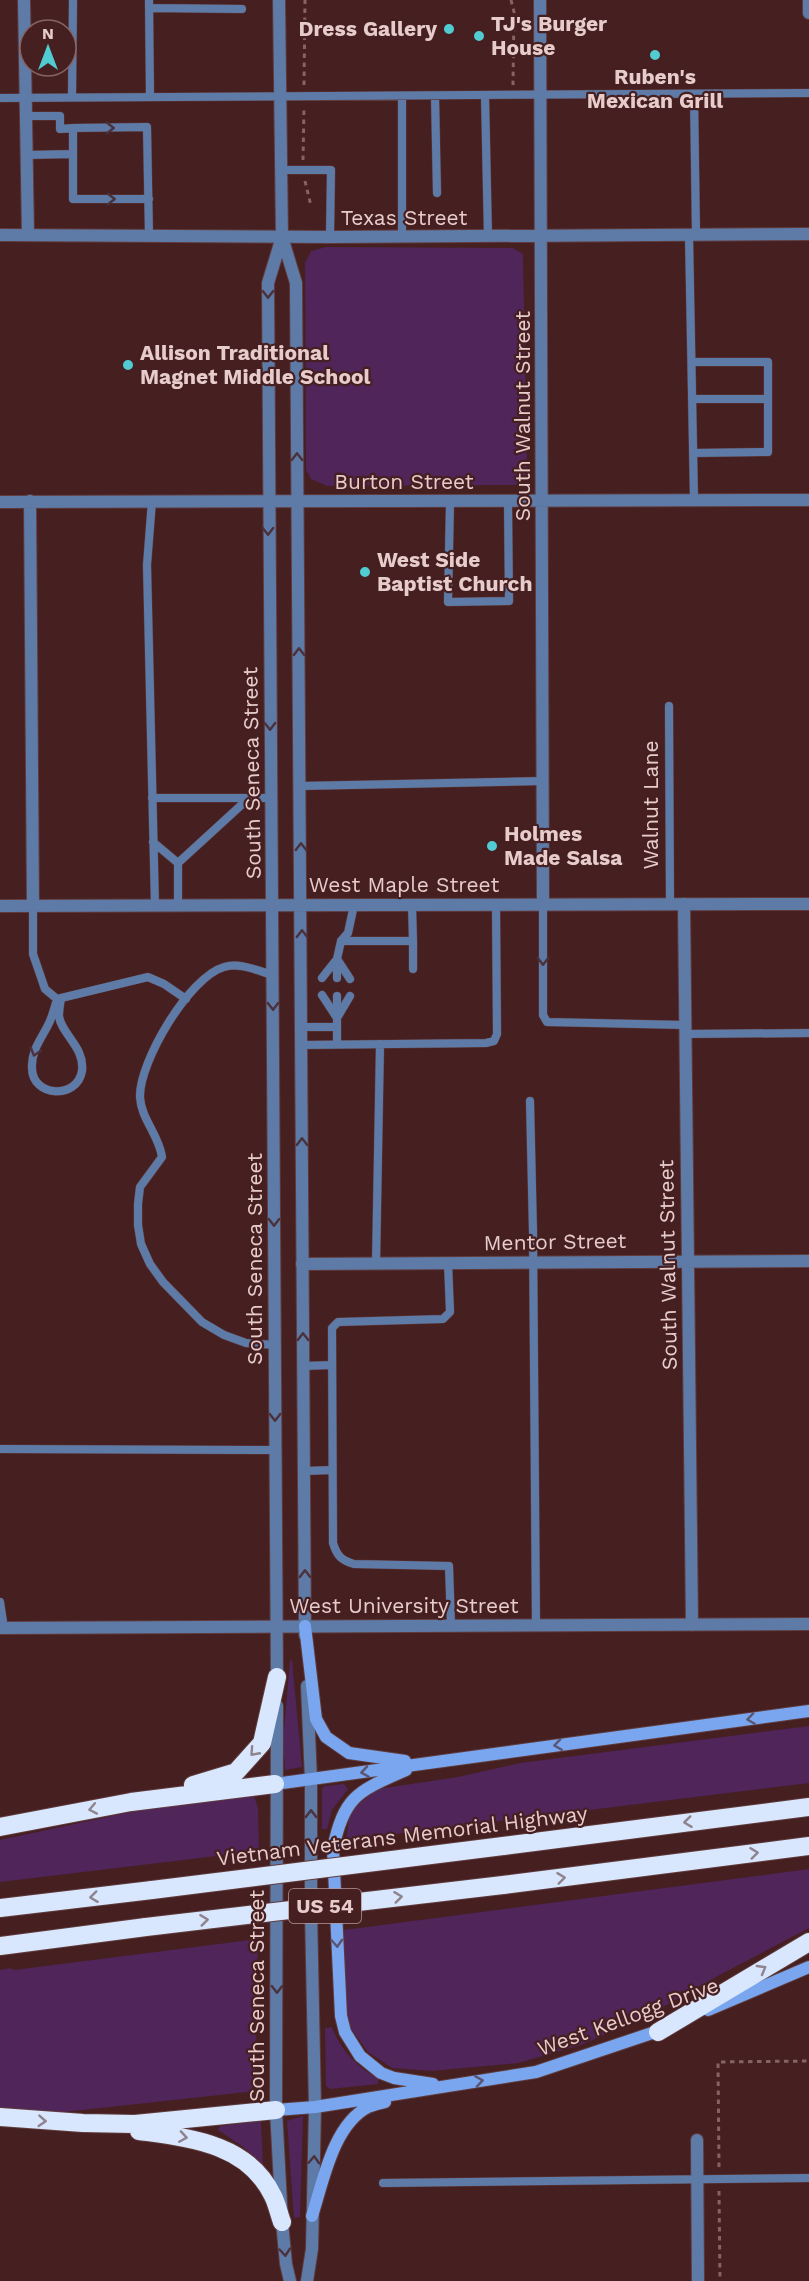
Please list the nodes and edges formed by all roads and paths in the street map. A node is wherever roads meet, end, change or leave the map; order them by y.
1 (24, 0) edge
2 (74, 0) edge
3 (279, 0) edge
4 (511, 0) edge
5 (540, 0) edge
6 (809, 0) edge
7 (149, 4) edge
8 (199, 4) edge
9 (242, 9) dead end
10 (809, 14) edge
11 (809, 93) edge
12 (694, 94) junction
13 (485, 95) junction
14 (513, 95) junction
15 (541, 95) junction
16 (402, 96) junction
17 (435, 96) junction
18 (72, 97) junction
19 (150, 97) junction
20 (280, 97) junction
21 (0, 98) edge
22 (25, 98) junction
23 (26, 116) junction
24 (73, 128) junction
25 (73, 154) junction
26 (26, 155) junction
27 (281, 170) junction
28 (438, 193) dead end
29 (149, 199) junction
30 (809, 234) edge
31 (0, 235) edge
32 (28, 235) junction
33 (692, 235) junction
34 (149, 236) junction
35 (282, 237) junction
36 (330, 237) junction
37 (402, 237) junction
38 (488, 237) junction
39 (542, 237) junction
40 (692, 362) junction
41 (692, 399) junction
42 (768, 399) junction
43 (693, 453) junction
44 (694, 500) junction
45 (809, 500) edge
46 (0, 501) edge
47 (30, 501) junction
48 (152, 501) junction
49 (268, 501) junction
50 (298, 501) junction
51 (508, 501) junction
52 (543, 501) junction
53 (450, 502) junction
54 (669, 706) dead end
55 (543, 781) junction
56 (300, 786) junction
57 (152, 798) junction
58 (249, 798) junction
59 (271, 798) junction
60 (153, 842) junction
61 (178, 863) junction
62 (496, 904) junction
63 (543, 904) junction
64 (670, 904) junction
65 (684, 904) junction
66 (809, 904) edge
67 (273, 905) junction
68 (302, 905) junction
69 (354, 905) junction
70 (412, 905) junction
71 (0, 906) edge
72 (33, 906) junction
73 (155, 906) junction
74 (178, 906) junction
75 (341, 941) junction
76 (412, 941) junction
77 (337, 959) junction
78 (413, 969) dead end
79 (273, 975) junction
80 (322, 978) dead end
81 (337, 978) dead end
82 (350, 979) dead end
83 (322, 995) dead end
84 (337, 996) dead end
85 (350, 996) dead end
86 (59, 998) junction
87 (186, 999) junction
88 (337, 1018) junction
89 (302, 1027) junction
90 (337, 1027) junction
91 (685, 1029) junction
92 (809, 1033) edge
93 (337, 1044) junction
94 (380, 1044) junction
95 (302, 1045) junction
96 (530, 1101) dead end
97 (688, 1261) junction
98 (809, 1261) edge
99 (533, 1262) junction
100 (448, 1263) junction
101 (302, 1264) junction
102 (376, 1264) junction
103 (275, 1346) junction
104 (332, 1365) junction
105 (303, 1366) junction
106 (0, 1449) edge
107 (276, 1450) junction
108 (332, 1470) junction
109 (304, 1471) junction
110 (0, 1602) edge
111 (809, 1624) edge
112 (451, 1625) junction
113 (536, 1625) junction
114 (692, 1625) junction
115 (305, 1626) junction
116 (277, 1627) junction
117 (2, 1628) edge
118 (277, 1677) junction
119 (809, 1711) edge
120 (421, 1763) junction
121 (311, 1780) junction
122 (276, 1784) junction
123 (131, 1802) junction
124 (809, 1807) edge
125 (0, 1827) edge
126 (809, 1846) edge
127 (0, 1908) edge
128 (809, 1942) edge
129 (0, 1946) edge
130 (809, 1967) edge
131 (658, 2032) junction
132 (809, 2061) edge
133 (444, 2086) junction
134 (315, 2106) junction
135 (276, 2110) junction
136 (0, 2117) edge
137 (84, 2123) junction
138 (697, 2140) dead end
139 (697, 2178) junction
140 (719, 2178) junction
141 (809, 2178) edge
142 (383, 2182) dead end
143 (312, 2216) junction
144 (282, 2222) junction
145 (290, 2281) edge
146 (307, 2281) edge
147 (698, 2281) edge
148 (720, 2281) edge

1 - 22 street
2 - 18 lane
3 - 20 street, South Seneca Street
4 - 14 path
5 - 15 street, South Walnut Street
6 - 10 street
7 - 8 lane
7 - 19 lane
8 - 9 lane
11 - 12 lane
12 - 15 lane
12 - 33 lane
13 - 14 lane
13 - 17 lane
13 - 38 lane
14 - 15 lane
15 - 39 street, South Walnut Street
16 - 17 lane
16 - 20 lane
16 - 37 lane
17 - 28 lane
18 - 19 lane
18 - 22 lane
19 - 20 lane
20 - 27 street, South Seneca Street
21 - 22 lane
22 - 23 street
23 - 24 lane
23 - 26 street
24 - 25 lane
24 -> 29 lane
25 - 26 lane
25 -> 29 lane
26 - 32 street
27 - 35 street, South Seneca Street
27 - 36 lane
29 - 34 lane
30 - 33 street, Texas Street
31 - 32 street, Texas Street
32 - 34 street, Texas Street
33 - 39 street, Texas Street
33 - 40 lane
34 - 35 street, Texas Street
35 - 36 street, Texas Street
35 -> 49 street, South Seneca Street
50 -> 35 street, South Seneca Street
36 - 37 street, Texas Street
37 - 38 street, Texas Street
38 - 39 street, Texas Street
39 - 52 street, South Walnut Street
40 - 41 lane
40 - 42 lane
41 - 42 lane
41 - 43 lane
42 - 43 lane
43 - 44 lane
44 - 45 street, Burton Street
44 - 52 street, Burton Street
46 - 47 street, Burton Street
47 - 48 street, Burton Street
47 - 72 street
48 - 49 street, Burton Street
48 - 57 lane
49 - 50 street, Burton Street
49 -> 59 street, South Seneca Street
50 - 53 street, Burton Street
56 -> 50 street, South Seneca Street
51 - 52 street, Burton Street
51 - 53 street, Burton Street
51 - 53 lane
52 - 55 street, South Walnut Street
54 - 64 lane, Walnut Lane
55 - 56 lane
55 - 63 street, South Walnut Street
68 -> 56 street, South Seneca Street
57 - 58 lane
57 - 60 lane
58 - 59 lane
58 - 61 lane
59 - 67 street, South Seneca Street
60 - 61 lane
60 - 73 lane
61 - 74 lane
62 - 63 street, West Maple Street
62 - 70 street, West Maple Street
62 - 94 lane
63 - 64 street, West Maple Street
63 -> 91 lane
64 - 65 street, West Maple Street
65 - 66 street, West Maple Street
65 - 91 street, South Walnut Street
67 - 68 street, West Maple Street
67 - 74 street, West Maple Street
67 - 79 street, South Seneca Street
68 - 69 street, West Maple Street
89 -> 68 street, South Seneca Street
69 - 70 street, West Maple Street
69 - 75 lane
70 - 76 lane
71 - 72 street, West Maple Street
72 - 73 street, West Maple Street
72 - 86 lane
73 - 74 street, West Maple Street
75 - 76 lane
75 - 77 lane
76 - 78 lane
77 - 80 lane
77 - 81 lane
77 - 82 lane
79 - 87 lane
79 -> 103 street, South Seneca Street
83 - 88 lane
84 - 88 lane
85 - 88 lane
86 -> 86 lane
86 - 87 lane
87 - 103 lane
88 - 90 lane
89 - 90 lane
89 - 95 street, South Seneca Street
90 - 93 lane
91 - 92 lane
91 - 97 street, South Walnut Street
93 - 94 lane
93 - 95 lane
94 - 102 lane
101 -> 95 street, South Seneca Street
96 - 99 lane
97 - 98 street, Mentor Street
97 - 99 street, Mentor Street
97 - 114 street, South Walnut Street
99 - 100 street, Mentor Street
99 - 113 lane
100 - 102 street, Mentor Street
100 - 104 lane
101 - 102 street, Mentor Street
105 -> 101 street, South Seneca Street
103 -> 107 street, South Seneca Street
104 - 105 lane
104 - 108 lane
105 - 109 street, South Seneca Street
106 - 107 lane
107 - 116 street, South Seneca Street
108 - 109 lane
108 - 112 lane
115 -> 109 street, South Seneca Street
110 - 117 lane
111 - 114 street, West University Street
112 - 113 street, West University Street
112 - 115 street, West University Street
113 - 114 street, West University Street
115 - 116 street, West University Street
115 - 120 main road
115 - 121 street, South Seneca Street
116 - 117 street, West University Street
116 - 118 street, South Seneca Street
118 - 122 street, South Seneca Street
118 -> 123 highway
119 -> 120 main road
120 -> 121 main road
120 -> 133 main road
121 - 122 main road
134 -> 121 street, South Seneca Street
122 - 123 highway
122 -> 135 street, South Seneca Street
123 -> 125 highway
124 -> 127 highway, Vietnam Veterans Memorial Highway / US 54, bridge
129 -> 126 highway, US 54, bridge
131 -> 128 highway
130 - 131 main road, West Kellogg Drive
133 -> 131 main road, West Kellogg Drive
132 - 140 path
133 - 134 main road, West Kellogg Drive
133 - 143 main road
134 - 135 main road, West Kellogg Drive
143 -> 134 street, South Seneca Street
135 - 137 highway
135 - 144 street, South Seneca Street
136 -> 137 highway
137 -> 144 highway
138 - 139 street
139 - 140 lane
139 - 142 lane
139 - 147 street
140 - 141 lane
140 - 148 path
143 - 146 street, South Seneca Street
144 -> 145 street, South Seneca Street

